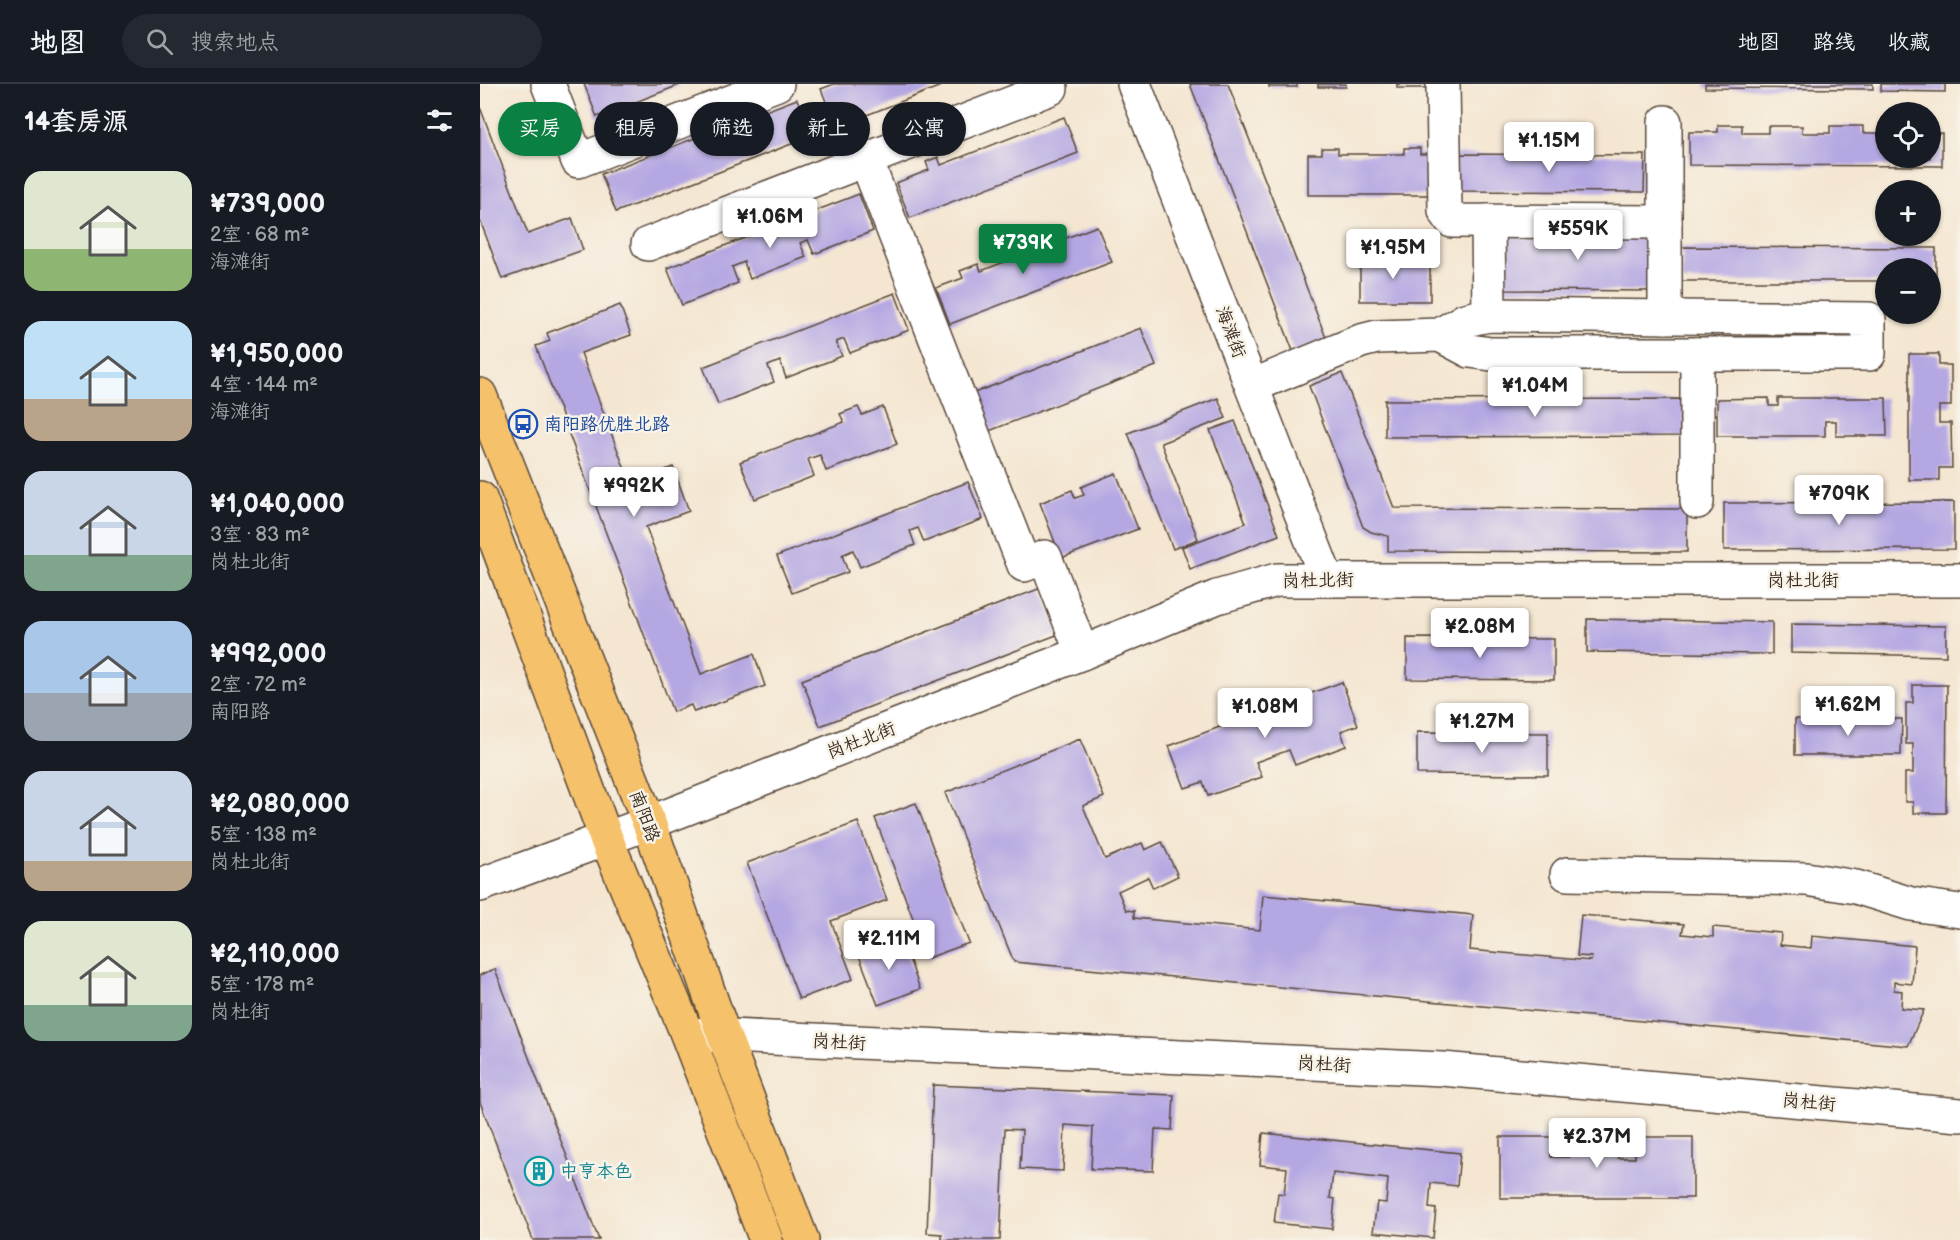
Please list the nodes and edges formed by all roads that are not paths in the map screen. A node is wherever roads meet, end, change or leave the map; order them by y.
1 (548, 84) edge
2 (777, 84) edge
3 (1134, 84) edge
4 (1443, 84) edge
5 (1051, 88) dead end
6 (1665, 122) dead end
7 (866, 160) junction
8 (1488, 221) junction
9 (1665, 222) junction
10 (648, 244) dead end
11 (1488, 315) junction
12 (1665, 316) junction
13 (1440, 335) junction
14 (1697, 354) junction
15 (1252, 386) junction
16 (480, 395) edge
17 (480, 498) edge
18 (1697, 502) dead end
19 (1327, 580) junction
20 (1960, 580) edge
21 (1082, 653) junction
22 (649, 823) junction
23 (606, 838) junction
24 (1567, 874) dead end
25 (480, 885) edge
26 (1960, 911) edge
27 (687, 1034) junction
28 (724, 1036) junction
29 (1960, 1115) edge
30 (766, 1240) edge
31 (802, 1240) edge

1 - 2 street
3 - 15 street, 海滩街
4 - 8 street
5 - 7 street
6 - 9 street
7 - 10 street
7 - 21 street
8 - 9 street
8 - 11 street
9 - 12 street
11 - 12 street
11 - 13 street
12 - 14 street
13 - 14 street
13 - 15 street
14 - 18 street
15 - 19 street, 海滩街
16 - 22 main road, 南阳路
17 - 23 main road
19 - 20 street, 岗杜北街
19 - 21 street, 岗杜北街
21 - 22 street, 岗杜北街
22 - 23 street, 岗杜北街
22 - 28 main road, 南阳路
23 - 25 street, 岗杜北街
23 - 27 main road
24 - 26 street
27 - 28 street, 岗杜街
27 - 30 main road
28 - 29 street, 岗杜街
28 - 31 main road, 南阳路

